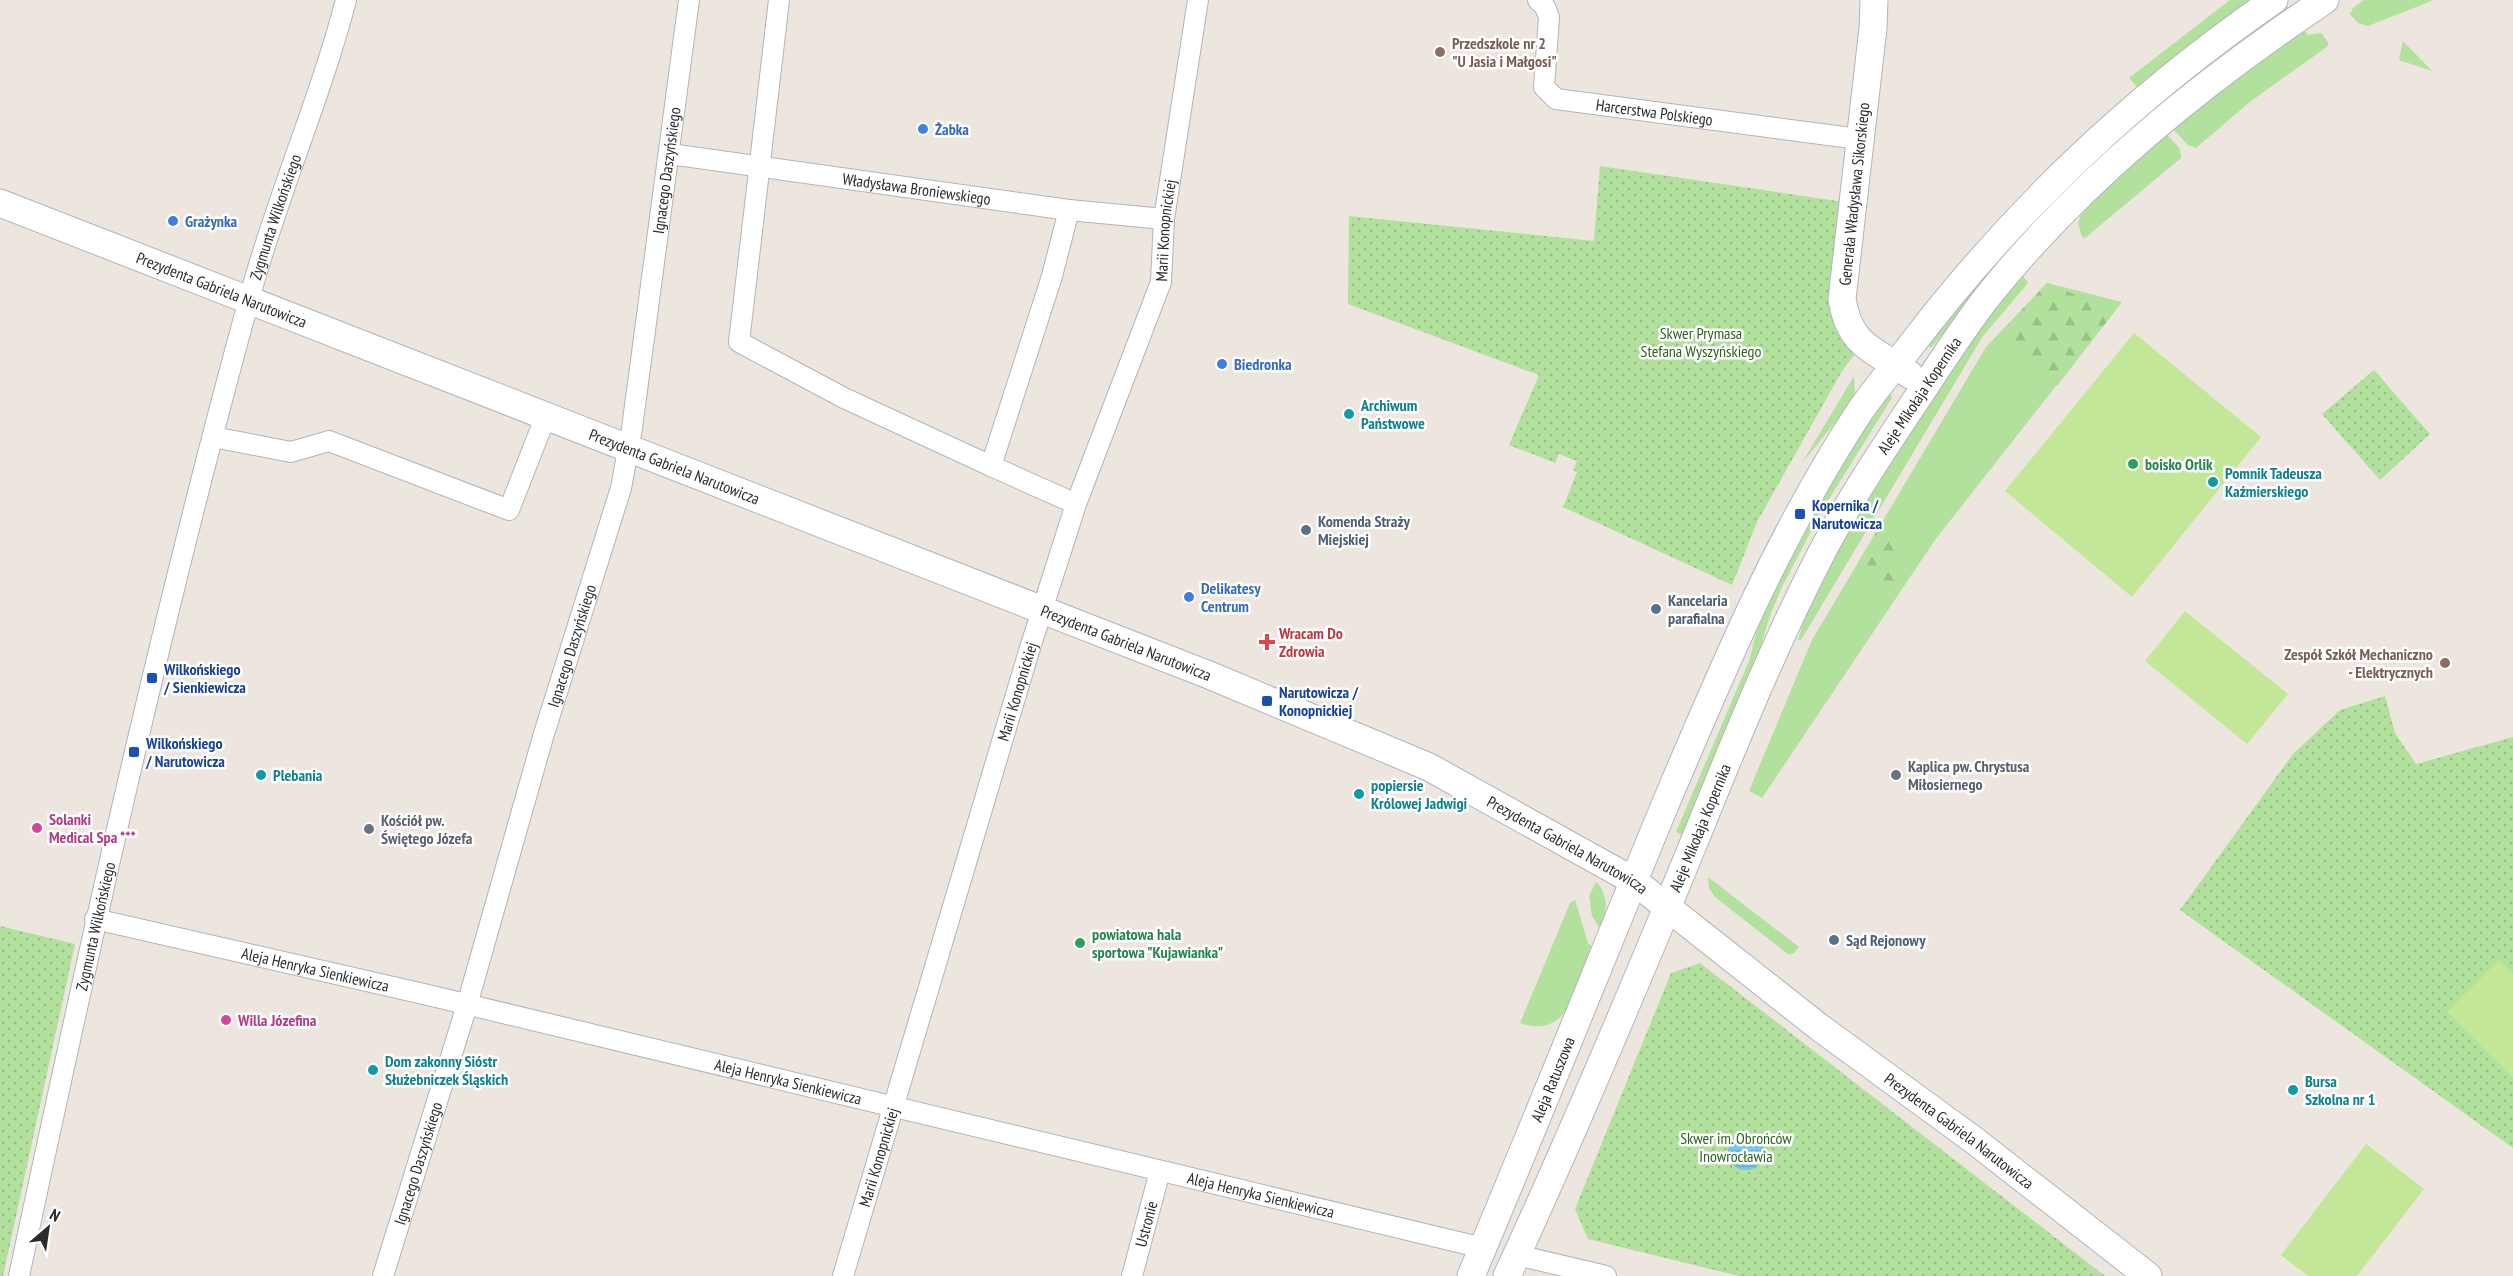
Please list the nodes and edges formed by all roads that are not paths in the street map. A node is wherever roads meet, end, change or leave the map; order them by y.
1 (346, 0) edge
2 (690, 0) edge
3 (779, 0) edge
4 (1198, 0) edge
5 (1538, 0) edge
6 (1874, 0) edge
7 (2274, 0) edge
8 (2325, 0) edge
9 (1859, 139) junction
10 (670, 154) junction
11 (759, 165) junction
12 (0, 203) edge
13 (2031, 205) junction
14 (1069, 210) junction
15 (1164, 219) junction
16 (2051, 226) junction
17 (249, 301) junction
18 (1896, 365) junction
19 (1925, 387) junction
20 (545, 418) junction
21 (213, 437) junction
22 (629, 450) junction
23 (991, 466) junction
24 (1076, 504) junction
25 (1042, 612) junction
26 (1634, 881) junction
27 (1666, 909) junction
28 (95, 919) junction
29 (467, 1005) junction
30 (893, 1107) junction
31 (1160, 1171) junction
32 (1483, 1248) junction
33 (1512, 1266) edge
34 (19, 1276) edge
35 (383, 1276) edge
36 (843, 1276) edge
37 (1132, 1276) edge
38 (1471, 1276) edge
39 (1606, 1276) edge
40 (2148, 1276) edge

1 - 17 street, Zygmunta Wilkońskiego
2 - 10 street, Ignacego Daszyńskiego
3 - 11 street
4 - 15 street, Marii Konopnickiej
5 - 9 street, Harcerstwa Polskiego
6 - 9 street, Generała Władysława Sikorskiego
7 - 13 street, Aleje Mikołaja Kopernika
8 - 16 street, Aleje Mikołaja Kopernika
9 - 18 street, Generała Władysława Sikorskiego
10 - 11 street, Władysława Broniewskiego
10 - 22 street, Ignacego Daszyńskiego
11 - 14 street, Władysława Broniewskiego
11 - 23 street
12 - 17 street, Prezydenta Gabriela Narutowicza
13 - 16 street
13 - 18 street, Aleje Mikołaja Kopernika
14 - 15 street, Władysława Broniewskiego
14 - 23 street
15 - 24 street, Marii Konopnickiej
16 - 19 street, Aleje Mikołaja Kopernika
17 - 20 street, Prezydenta Gabriela Narutowicza
17 - 21 street, Zygmunta Wilkońskiego
18 - 19 street, Generała Władysława Sikorskiego
18 - 26 street, Aleje Mikołaja Kopernika
19 - 27 street, Aleje Mikołaja Kopernika
20 - 21 street
20 - 22 street, Prezydenta Gabriela Narutowicza
21 - 28 street, Zygmunta Wilkońskiego
22 - 25 street, Prezydenta Gabriela Narutowicza
22 - 29 street, Ignacego Daszyńskiego
23 - 24 street
24 - 25 street, Marii Konopnickiej
25 - 26 street, Prezydenta Gabriela Narutowicza
25 - 30 street, Marii Konopnickiej
26 - 27 street, Prezydenta Gabriela Narutowicza
26 - 32 street, Aleja Ratuszowa
27 - 33 street
27 - 40 street, Prezydenta Gabriela Narutowicza
28 - 29 street, Aleja Henryka Sienkiewicza
28 - 34 street, Zygmunta Wilkońskiego
29 - 30 street, Aleja Henryka Sienkiewicza
29 - 35 street, Ignacego Daszyńskiego
30 - 31 street, Aleja Henryka Sienkiewicza
30 - 36 street, Marii Konopnickiej
31 - 32 street, Aleja Henryka Sienkiewicza
31 - 37 street, Ustronie
32 - 38 street, Aleja Ratuszowa
33 - 39 street

